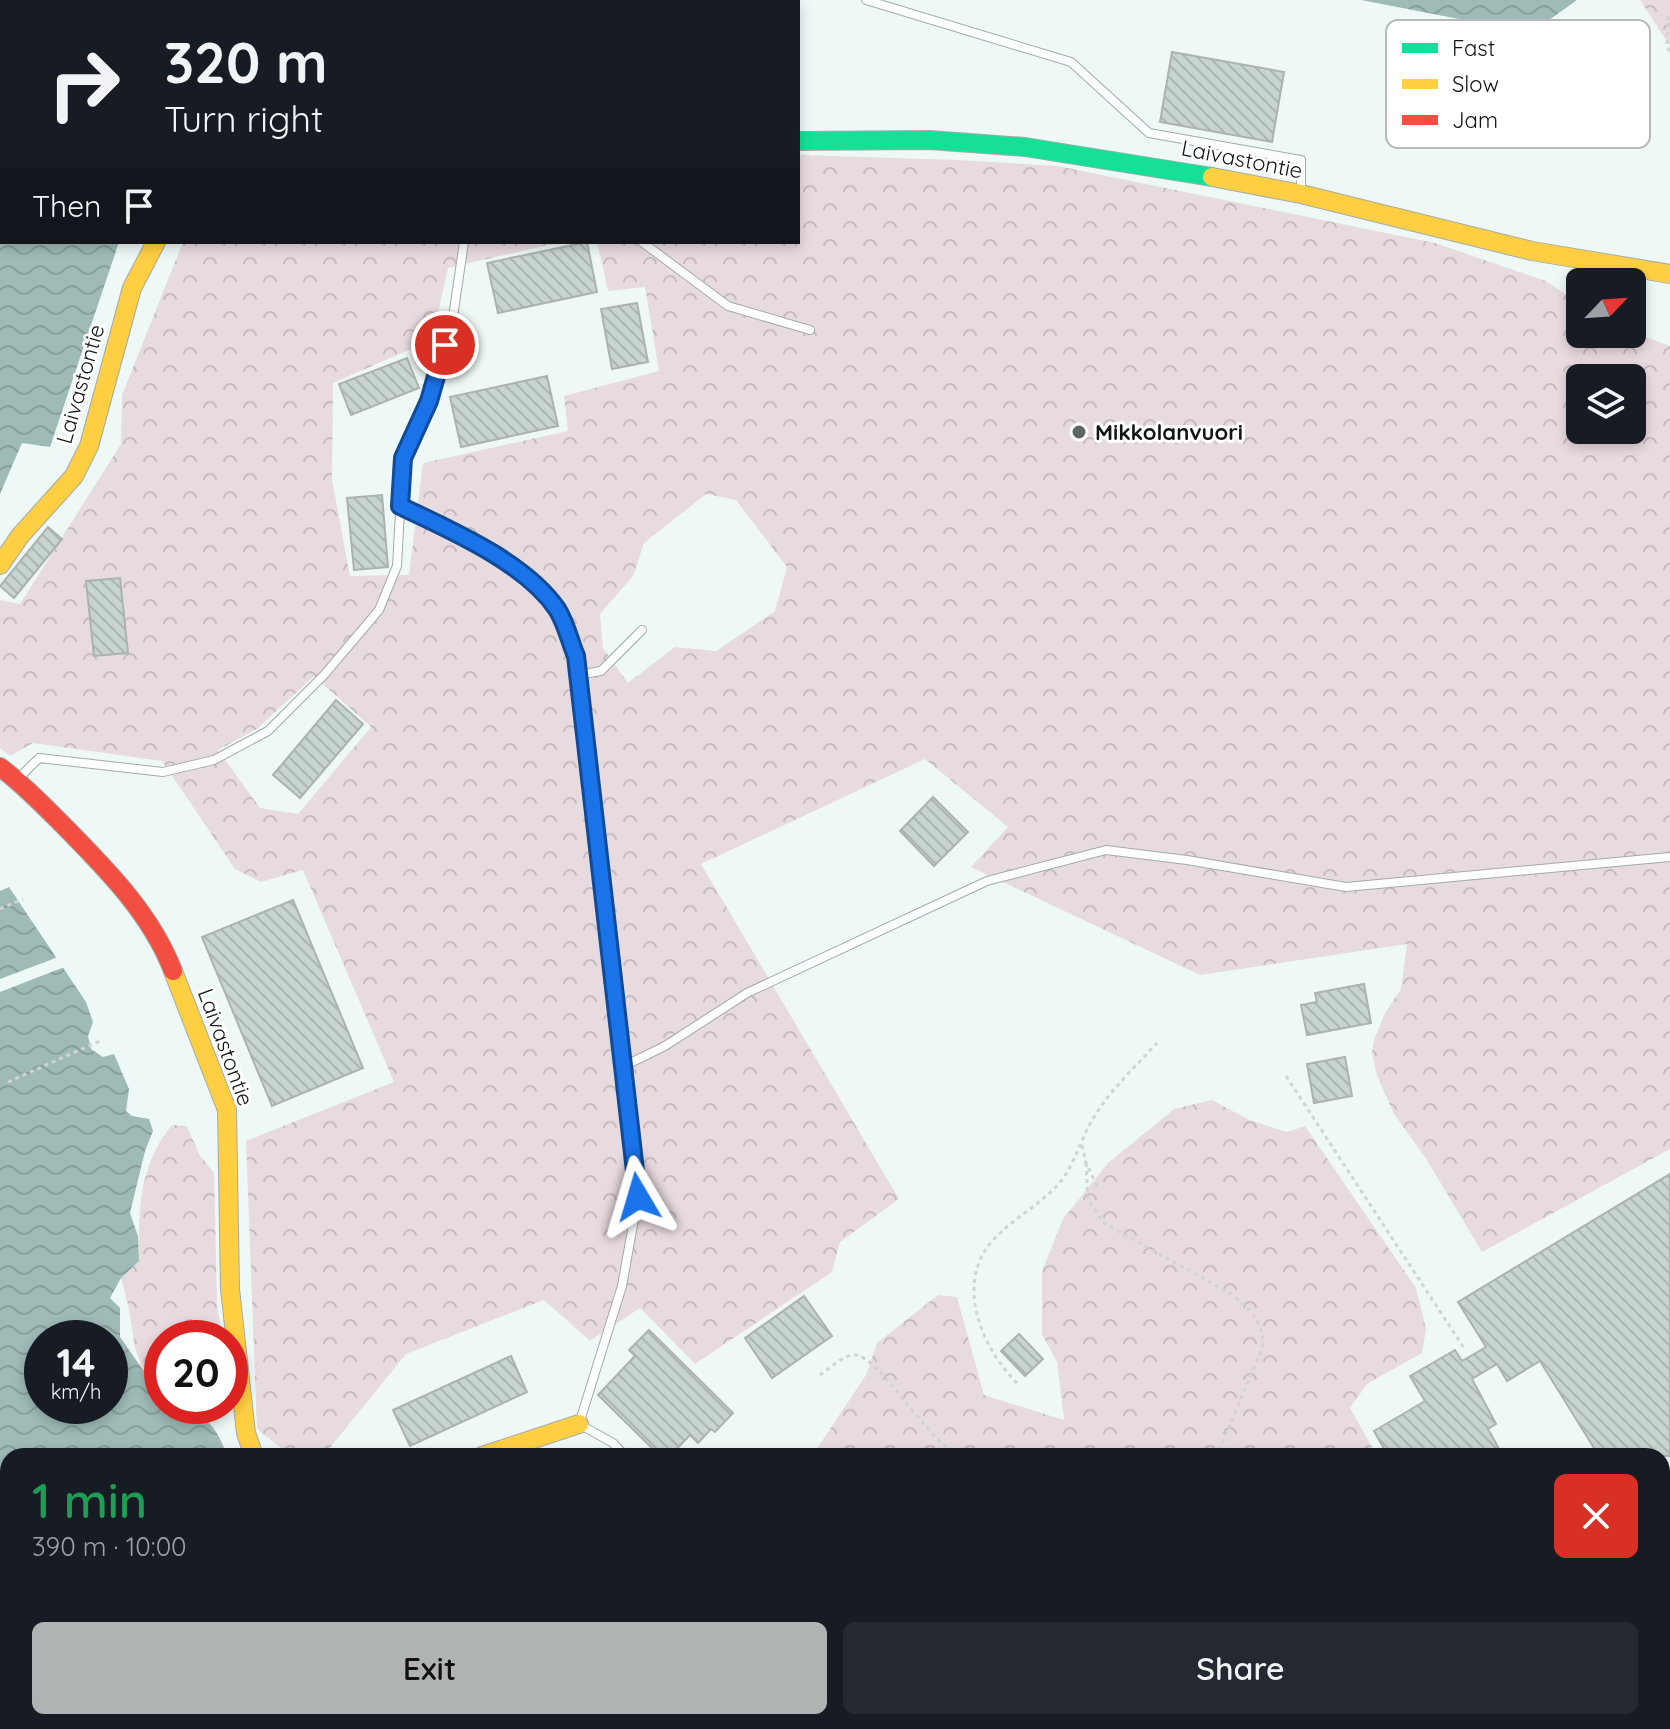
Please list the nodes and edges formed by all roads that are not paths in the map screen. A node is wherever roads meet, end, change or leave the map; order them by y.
1 (866, 0) edge
2 (800, 141) edge
3 (1301, 194) junction
4 (155, 244) edge
5 (464, 244) edge
6 (645, 244) edge
7 (1670, 274) edge
8 (810, 330) dead end
9 (400, 506) junction
10 (0, 565) edge
11 (642, 630) dead end
12 (578, 675) junction
13 (0, 767) edge
14 (18, 780) junction
15 (1670, 857) edge
16 (622, 1067) junction
17 (579, 1424) junction
18 (251, 1448) edge
19 (506, 1448) edge
20 (618, 1448) edge

1 - 3 lane
2 - 3 street, Laivastontie
3 - 7 street, Laivastontie
4 - 10 street, Laivastontie
5 - 9 lane
6 - 8 lane
9 - 12 lane
9 - 14 lane
11 - 12 lane
12 - 16 lane
13 - 14 street, Laivastontie
14 - 18 street, Laivastontie
15 - 16 lane
16 - 17 lane
17 - 19 street
17 - 20 lane

